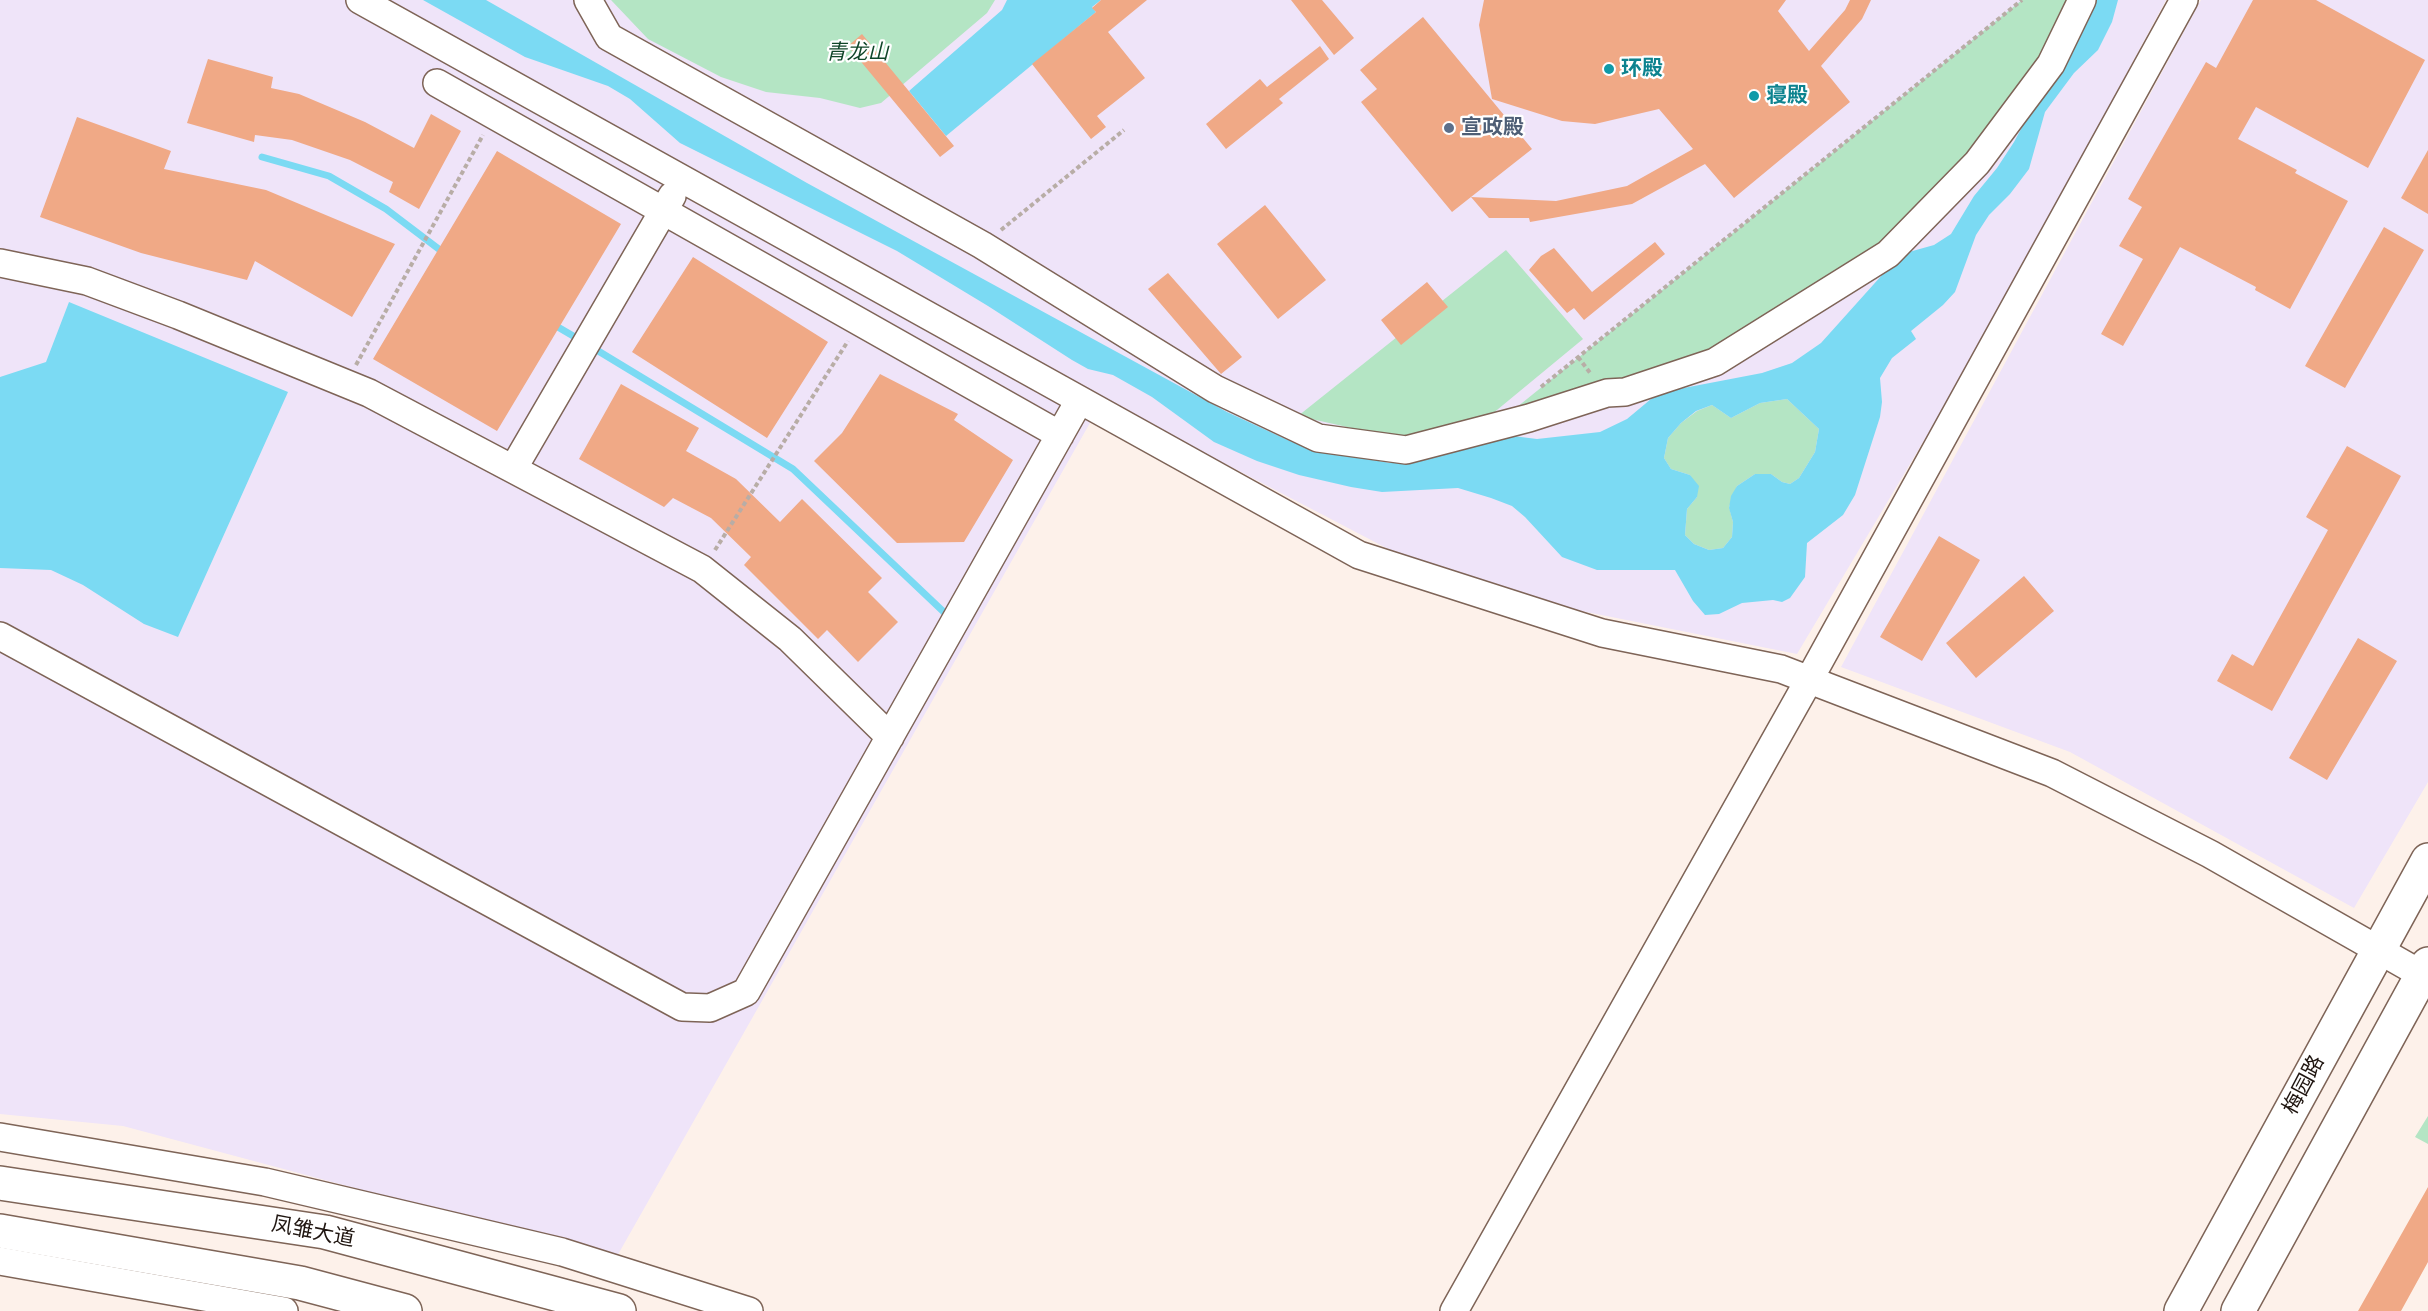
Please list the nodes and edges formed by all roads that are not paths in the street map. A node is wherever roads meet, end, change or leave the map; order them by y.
1 (360, 0) edge
2 (588, 0) edge
3 (2082, 0) edge
4 (2184, 0) edge
5 (437, 83) dead end
6 (682, 180) junction
7 (663, 210) junction
8 (0, 263) edge
9 (1079, 401) junction
10 (1060, 435) junction
11 (513, 469) junction
12 (0, 636) edge
13 (1809, 680) junction
14 (890, 737) junction
15 (2428, 860) edge
16 (2377, 950) junction
17 (2426, 972) edge
18 (1, 1140) edge
19 (0, 1183) edge
20 (427, 1220) junction
21 (252, 1221) junction
22 (1, 1238) edge
23 (284, 1311) edge
24 (291, 1311) edge
25 (405, 1311) edge
26 (619, 1311) edge
27 (749, 1311) edge
28 (1454, 1311) edge
29 (2181, 1311) edge
30 (2238, 1311) edge

1 - 6 street
2 - 3 street
4 - 13 street
5 - 7 street
6 - 7 street
6 - 9 street
7 - 10 street
7 - 11 street
8 - 11 street
9 - 10 street
9 - 13 street
10 - 14 street
11 - 14 street
12 - 14 street
13 - 16 street
13 - 28 street
15 - 16 main road, 梅园路
16 - 17 street
16 - 29 main road, 梅园路
17 - 30 main road
18 - 20 street
19 - 21 main road, 凤雏大道
20 - 21 street
20 - 27 street
21 - 26 main road, 凤雏大道
22 - 23 street
22 - 25 main road
23 - 24 street

